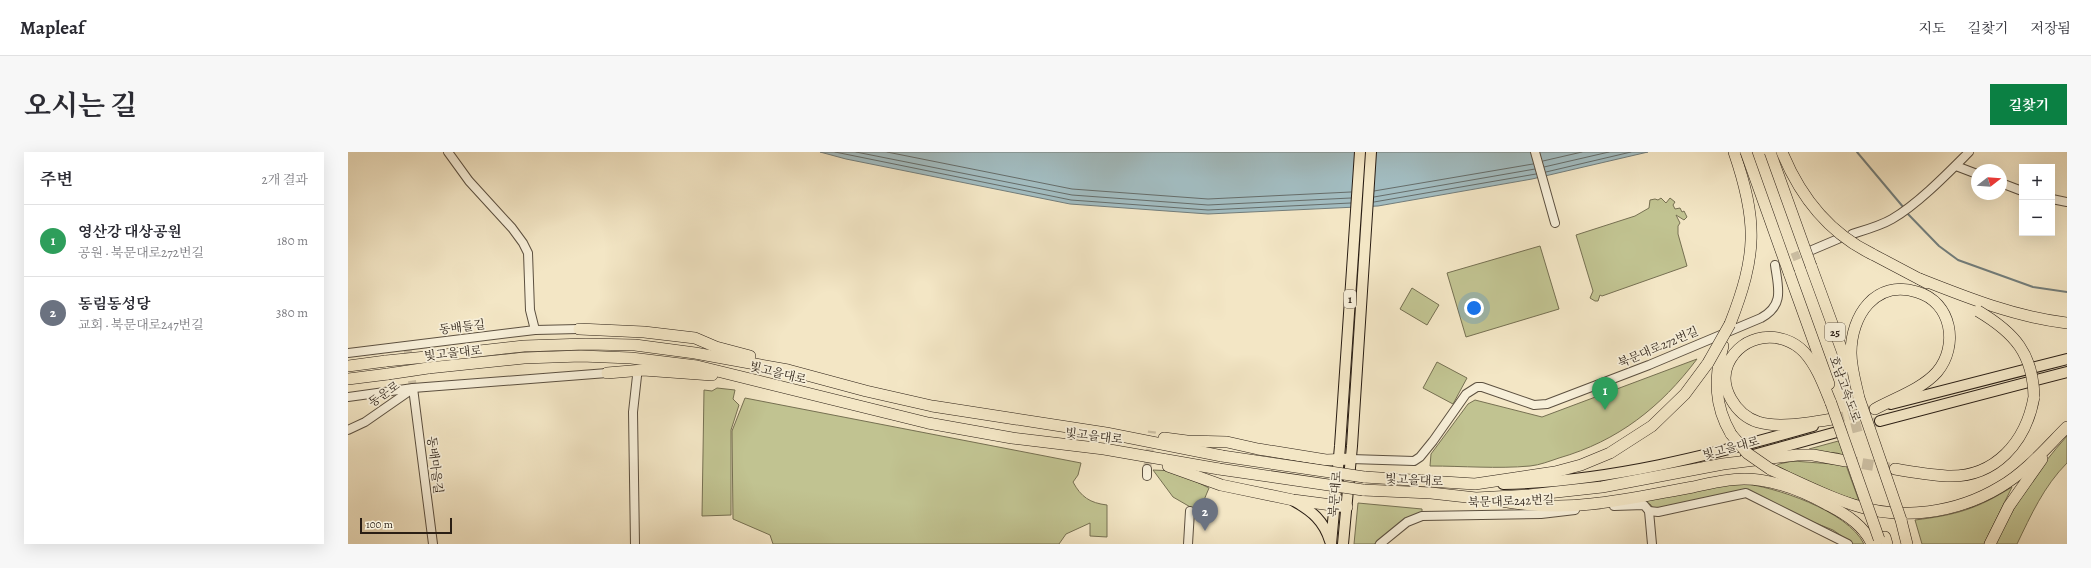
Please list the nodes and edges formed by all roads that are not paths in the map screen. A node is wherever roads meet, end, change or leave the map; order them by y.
1 (448, 152) edge
2 (1360, 152) edge
3 (1371, 152) edge
4 (1535, 152) edge
5 (1734, 152) edge
6 (1746, 152) edge
7 (1770, 152) edge
8 (1782, 152) edge
9 (1969, 152) edge
10 (1956, 166) junction
11 (1971, 172) edge
12 (2007, 185) edge
13 (2019, 190) edge
14 (2055, 200) edge
15 (2067, 202) edge
16 (1555, 223) dead end
17 (1852, 234) dead end
18 (1838, 239) dead end
19 (1812, 250) tunnel mouth
20 (1775, 265) dead end
21 (1920, 280) junction
22 (2067, 323) edge
23 (1730, 324) junction
24 (579, 329) joint
25 (535, 330) junction
26 (348, 353) edge
27 (2067, 359) edge
28 (348, 366) edge
29 (788, 370) junction
30 (2067, 372) edge
31 (607, 374) joint
32 (637, 376) dead end
33 (348, 379) edge
34 (750, 379) junction
35 (413, 388) junction
36 (348, 397) edge
37 (1859, 398) junction
38 (1834, 404) junction
39 (1874, 408) joint
40 (1834, 419) joint
41 (1880, 422) tunnel mouth
42 (2065, 429) edge
43 (348, 430) edge
44 (1837, 432) tunnel mouth
45 (1106, 434) junction
46 (1104, 449) junction
47 (1338, 459) junction
48 (1351, 459) junction
49 (1846, 461) tunnel mouth
50 (1723, 464) junction
51 (1895, 469) tunnel mouth
52 (1475, 484) junction
53 (1476, 498) junction
54 (1293, 500) junction
55 (1335, 506) junction
56 (1347, 507) junction
57 (1190, 511) dead end
58 (1649, 511) junction
59 (1881, 542) edge
60 (433, 544) edge
61 (635, 544) edge
62 (1188, 544) edge
63 (1331, 544) edge
64 (1343, 544) edge
65 (1380, 544) edge
66 (1652, 544) edge
67 (1848, 544) edge
68 (1907, 544) edge
69 (1990, 544) edge

1 - 25 street
2 - 47 main road, 북문대로 / 1
3 - 48 main road, 북문대로 / 1
4 - 16 street
5 - 23 highway
6 - 38 highway, 호남고속도로 / 25, bridge
7 - 37 highway, 호남고속도로 / 25, bridge
8 - 21 highway, bridge
9 - 10 street
10 - 11 street
10 - 17 street
12 - 13 street
14 - 15 street
18 - 19 street
20 - 48 street, 북문대로272번길
21 - 22 highway
21 - 51 highway, bridge
23 - 42 highway, bridge
23 - 52 highway, bridge
24 - 25 street, 동배들길
24 - 29 highway
25 - 26 street, 동배들길
27 - 39 main road
28 - 29 highway, 빛고을대로, bridge
29 - 45 highway, 빛고을대로
30 - 41 main road
31 - 34 highway
31 - 35 street
32 - 61 street
33 - 34 highway, 빛고을대로, bridge
34 - 46 highway, 빛고을대로
35 - 36 street
35 - 43 street, 동운로
35 - 60 street, 동배마을길
37 - 39 highway
37 - 68 highway, 호남고속도로 / 25, bridge
38 - 40 highway
38 - 59 highway, 호남고속도로 / 25
40 - 52 main road, 빛고을대로
42 - 69 highway
44 - 50 main road, 빛고을대로
45 - 47 highway
45 - 52 highway, 빛고을대로, bridge
46 - 53 highway, 빛고을대로, bridge
46 - 54 highway
47 - 48 highway
47 - 55 main road, 북문대로 / 1
48 - 56 main road, 북문대로 / 1
49 - 50 highway
50 - 53 highway, 빛고을대로
53 - 59 highway
54 - 55 highway
54 - 63 main road
55 - 56 highway
55 - 63 main road, 북문대로 / 1
56 - 64 main road, 북문대로 / 1
57 - 62 street
58 - 65 street, 북문대로242번길
58 - 66 street
58 - 67 street, 북문대로242번길

